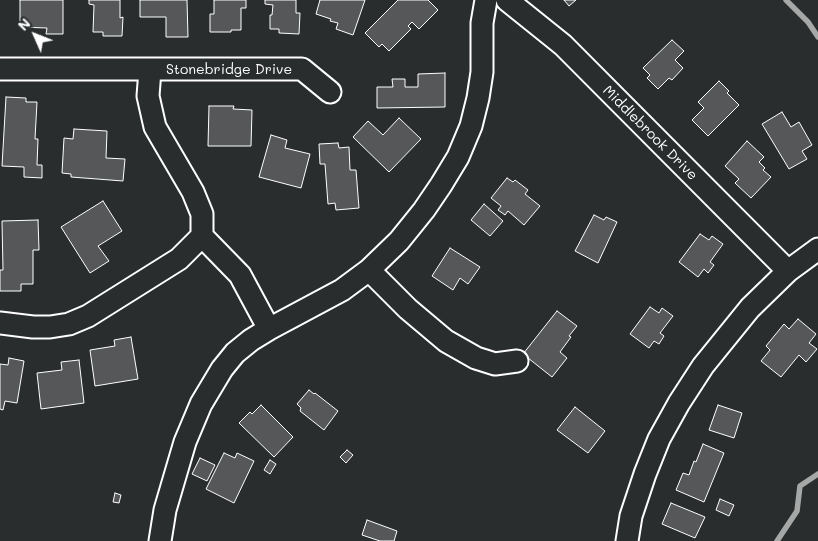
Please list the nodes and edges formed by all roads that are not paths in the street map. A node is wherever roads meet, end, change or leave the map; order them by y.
1 (486, 0) edge
2 (507, 0) edge
3 (0, 68) edge
4 (150, 70) junction
5 (330, 92) dead end
6 (202, 236) junction
7 (818, 249) edge
8 (369, 270) junction
9 (788, 271) junction
10 (0, 323) edge
11 (269, 329) junction
12 (516, 361) dead end
13 (160, 541) edge
14 (626, 541) edge

1 - 8 street
2 - 9 street, Middlebrook Drive
3 - 4 street, Stonebridge Drive
4 - 5 street, Stonebridge Drive
4 - 6 street, Stonebridge Drive
6 - 10 street
6 - 11 street
7 - 9 street
8 - 11 street
8 - 12 street
9 - 14 street
11 - 13 street

